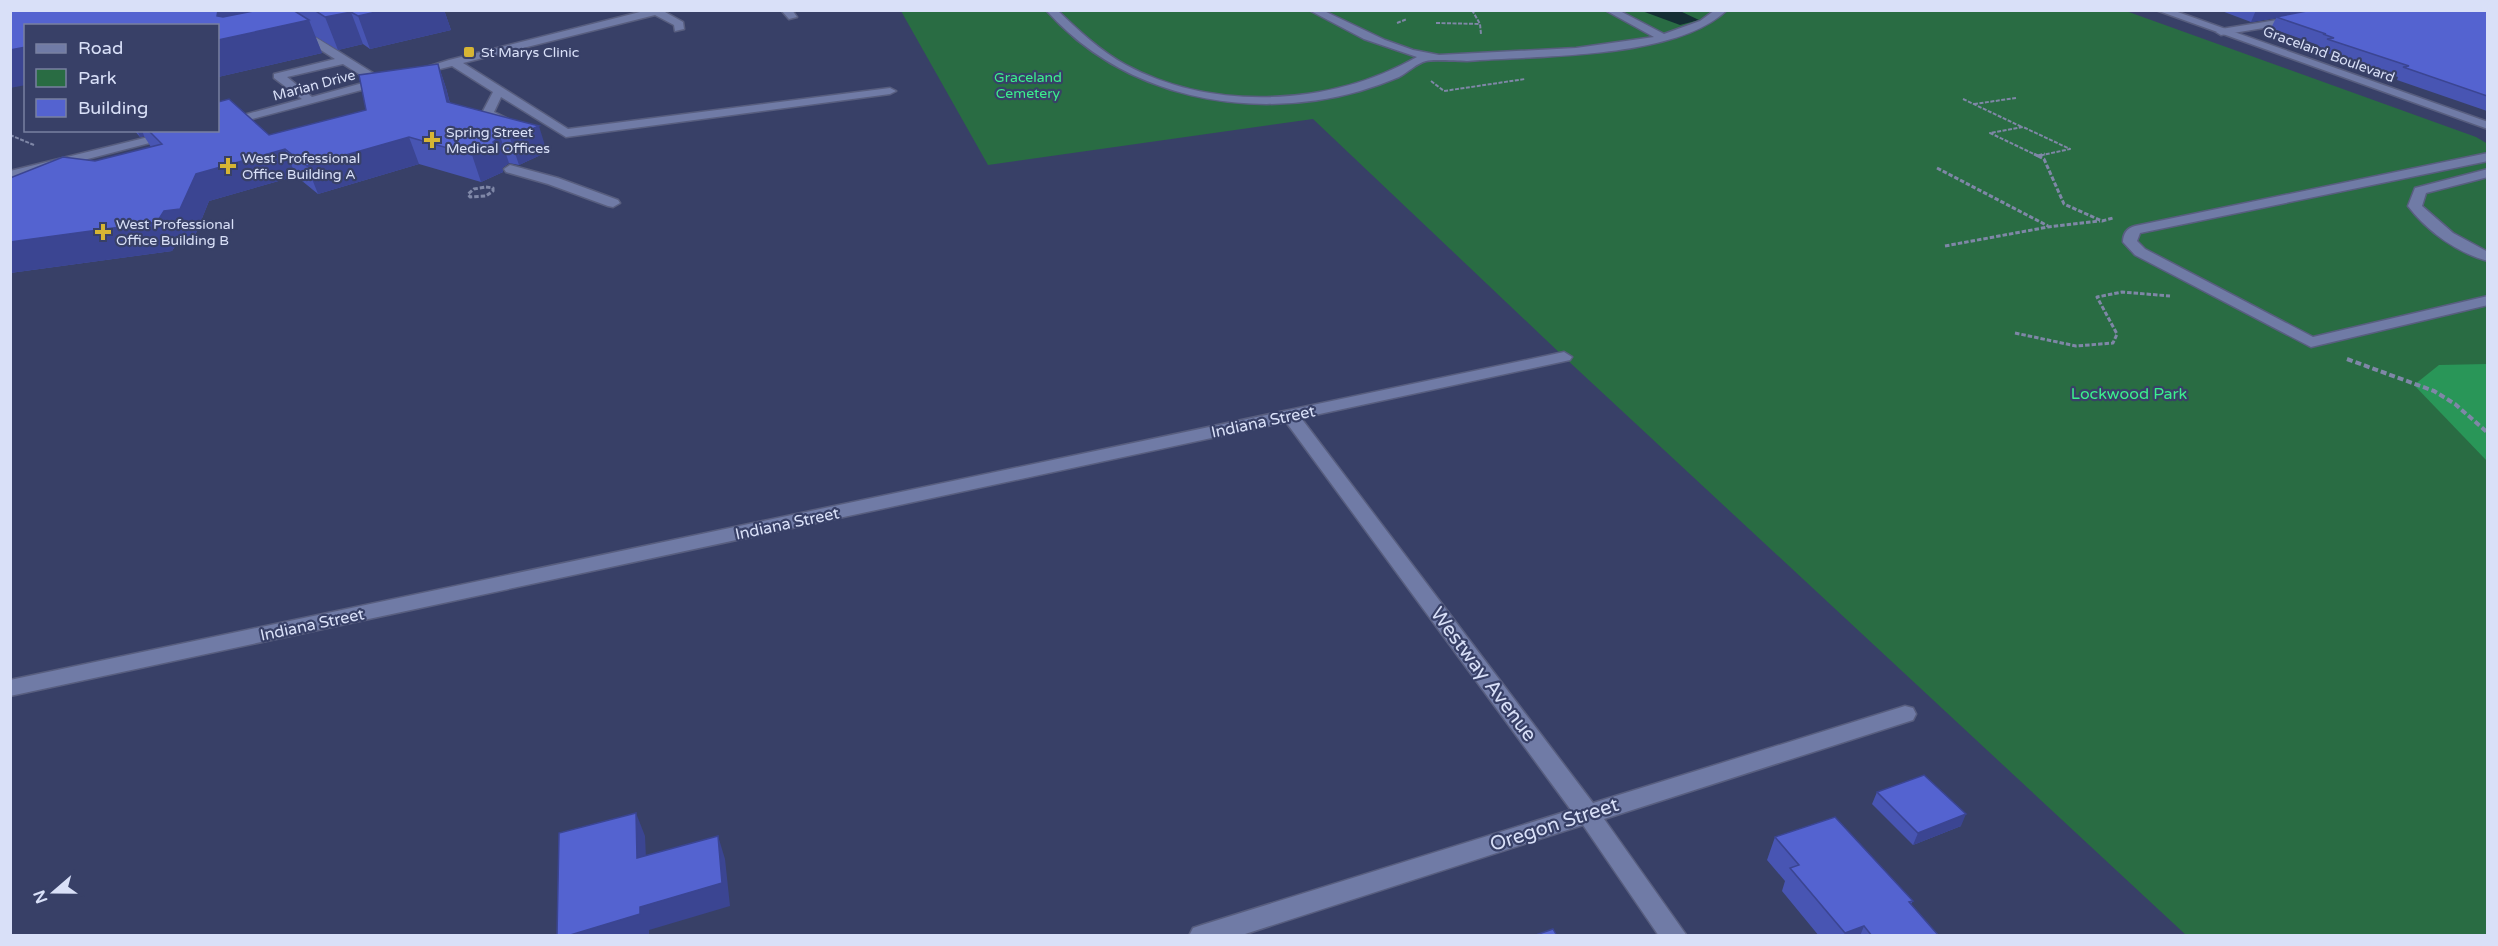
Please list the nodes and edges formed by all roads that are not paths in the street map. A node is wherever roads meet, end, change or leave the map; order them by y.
1 (1051, 10) edge
2 (1314, 10) edge
3 (1610, 10) edge
4 (1722, 10) edge
5 (2161, 10) edge
6 (658, 11) edge
7 (2310, 18) edge
8 (679, 29) dead end
9 (2221, 32) junction
10 (289, 34) edge
11 (1662, 37) junction
12 (1425, 57) junction
13 (345, 60) junction
14 (453, 62) junction
15 (379, 82) junction
16 (500, 91) junction
17 (890, 91) dead end
18 (311, 101) junction
19 (219, 125) edge
20 (2487, 126) edge
21 (560, 130) junction
22 (186, 132) edge
23 (2487, 157) edge
24 (510, 169) dead end
25 (2487, 173) edge
26 (10, 175) edge
27 (613, 203) dead end
28 (2487, 257) edge
29 (2487, 300) edge
30 (1564, 357) dead end
31 (1290, 416) junction
32 (10, 688) edge
33 (1905, 714) dead end
34 (1587, 813) junction
35 (1202, 936) edge
36 (1674, 936) edge

1 - 12 street
2 - 12 street
3 - 11 street
4 - 11 street
5 - 9 street, Graceland Boulevard
6 - 8 street
6 - 14 street, Marian Drive
7 - 9 street
9 - 20 street, Graceland Boulevard
10 - 13 street
11 - 12 street
13 - 15 street
13 - 18 street
14 - 15 street, Marian Drive
14 - 16 street
15 - 18 street, Marian Drive
16 - 21 street
16 - 21 street
17 - 21 street
18 - 19 street, Marian Drive
22 - 26 street
23 - 29 street
24 - 27 street
25 - 28 street
30 - 31 street, Indiana Street
31 - 32 street, Indiana Street
31 - 34 street, Westway Avenue
33 - 34 street, Oregon Street
34 - 35 street, Oregon Street
34 - 36 street, Westway Avenue

